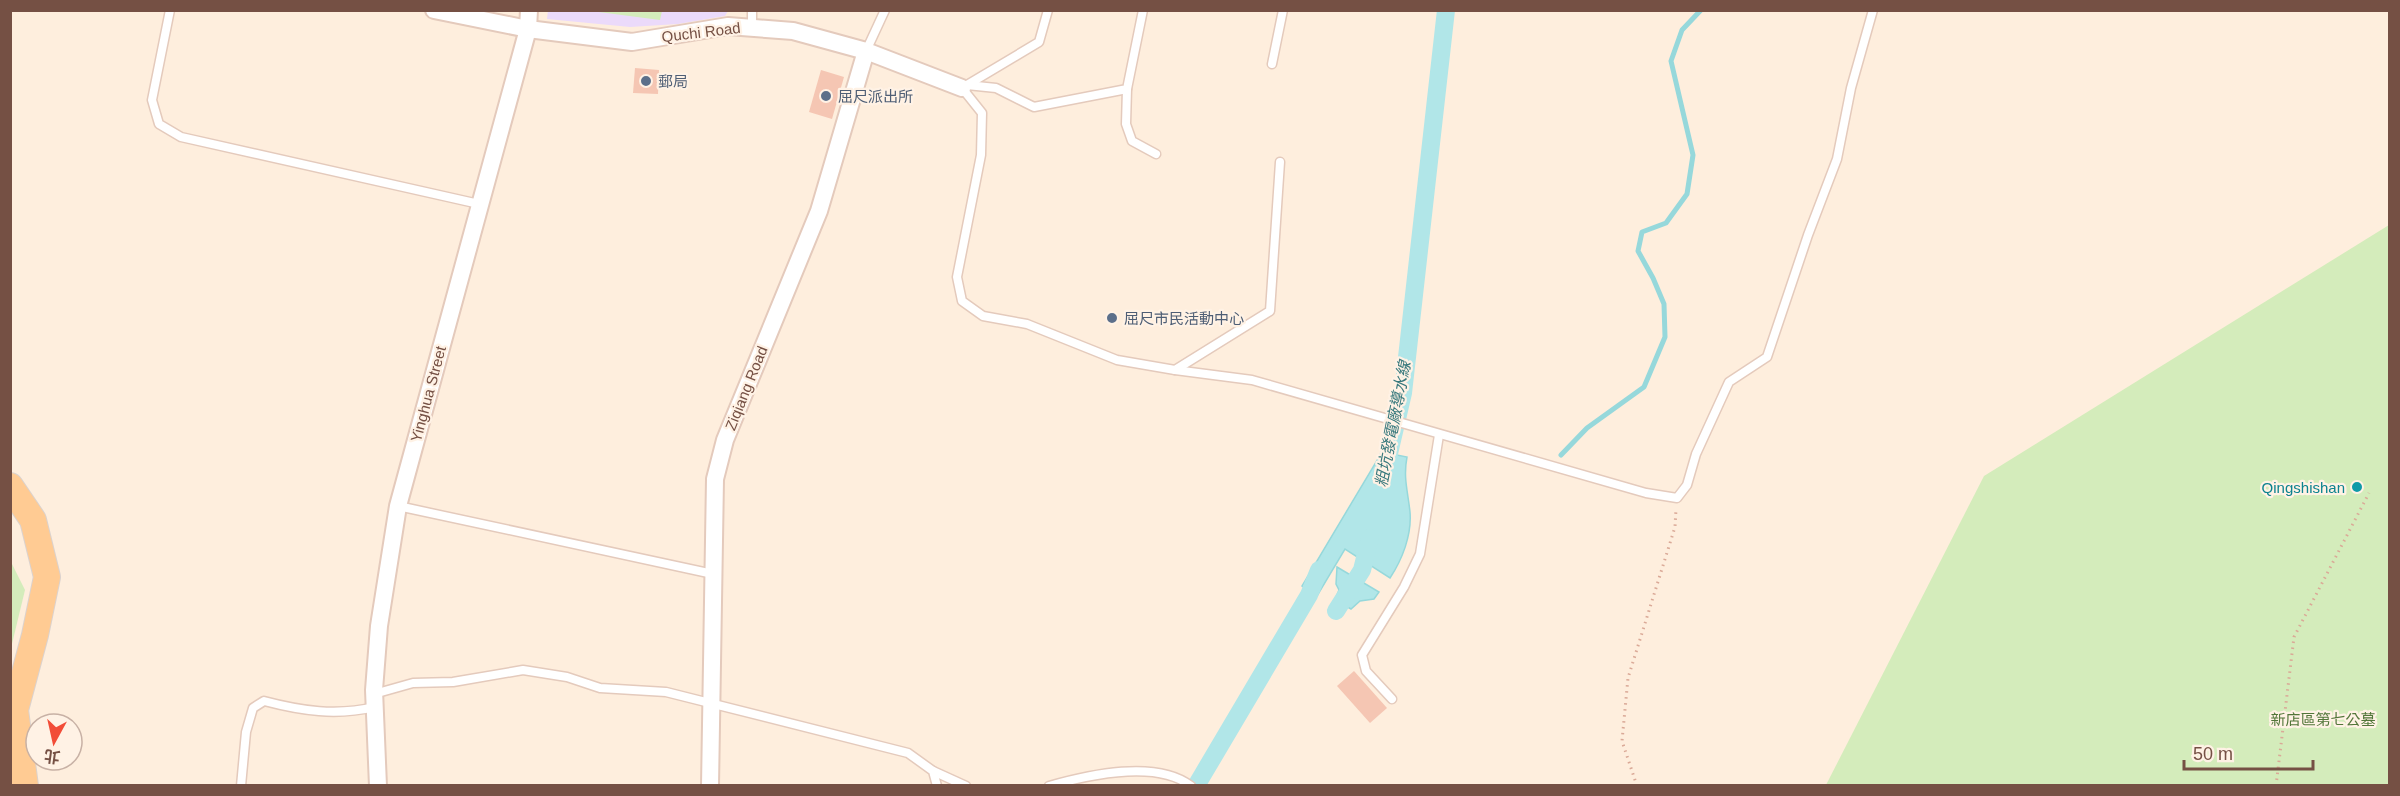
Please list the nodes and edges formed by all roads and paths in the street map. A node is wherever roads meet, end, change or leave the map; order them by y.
1 (170, 10) edge
2 (434, 10) edge
3 (529, 10) edge
4 (885, 10) edge
5 (1048, 10) edge
6 (1143, 10) edge
7 (1283, 10) edge
8 (1873, 10) edge
9 (752, 19) edge
10 (528, 29) junction
11 (866, 51) junction
12 (1272, 64) dead end
13 (964, 86) junction
14 (1127, 89) junction
15 (1156, 154) dead end
16 (1280, 162) dead end
17 (479, 204) junction
18 (1175, 370) junction
19 (1438, 435) junction
20 (10, 486) edge
21 (2369, 493) dead end
22 (1677, 498) junction
23 (398, 506) junction
24 (712, 574) junction
25 (1392, 699) dead end
26 (375, 700) junction
27 (711, 705) junction
28 (933, 771) junction
29 (25, 786) edge
30 (241, 786) edge
31 (378, 786) edge
32 (710, 786) edge
33 (937, 786) edge
34 (966, 786) edge
35 (1049, 786) edge
36 (1191, 786) edge
37 (1637, 786) edge
38 (2276, 786) edge

1 - 17 lane
2 - 10 street, Quchi Road
3 - 10 street, Yinghua Street
4 - 11 lane, Ziqiang Road
5 - 13 lane
6 - 14 lane
7 - 12 lane
8 - 22 lane
9 - 10 street, Quchi Road
9 - 11 street, Quchi Road
10 - 17 street, Yinghua Street
11 - 13 street, Quchi Road
11 - 24 street, Ziqiang Road
13 - 14 lane
13 - 18 lane
14 - 15 lane
16 - 18 lane
17 - 23 street, Yinghua Street
18 - 19 lane
19 - 22 lane
19 - 25 lane
20 - 29 main road
21 - 38 path
22 - 37 path
23 - 24 lane
23 - 26 street, Yinghua Street
24 - 27 street, Ziqiang Road
26 - 27 lane
26 - 30 lane
26 - 31 street, Yinghua Street
27 - 28 lane
27 - 32 street, Ziqiang Road
28 - 33 lane
28 - 34 lane
35 - 36 lane

